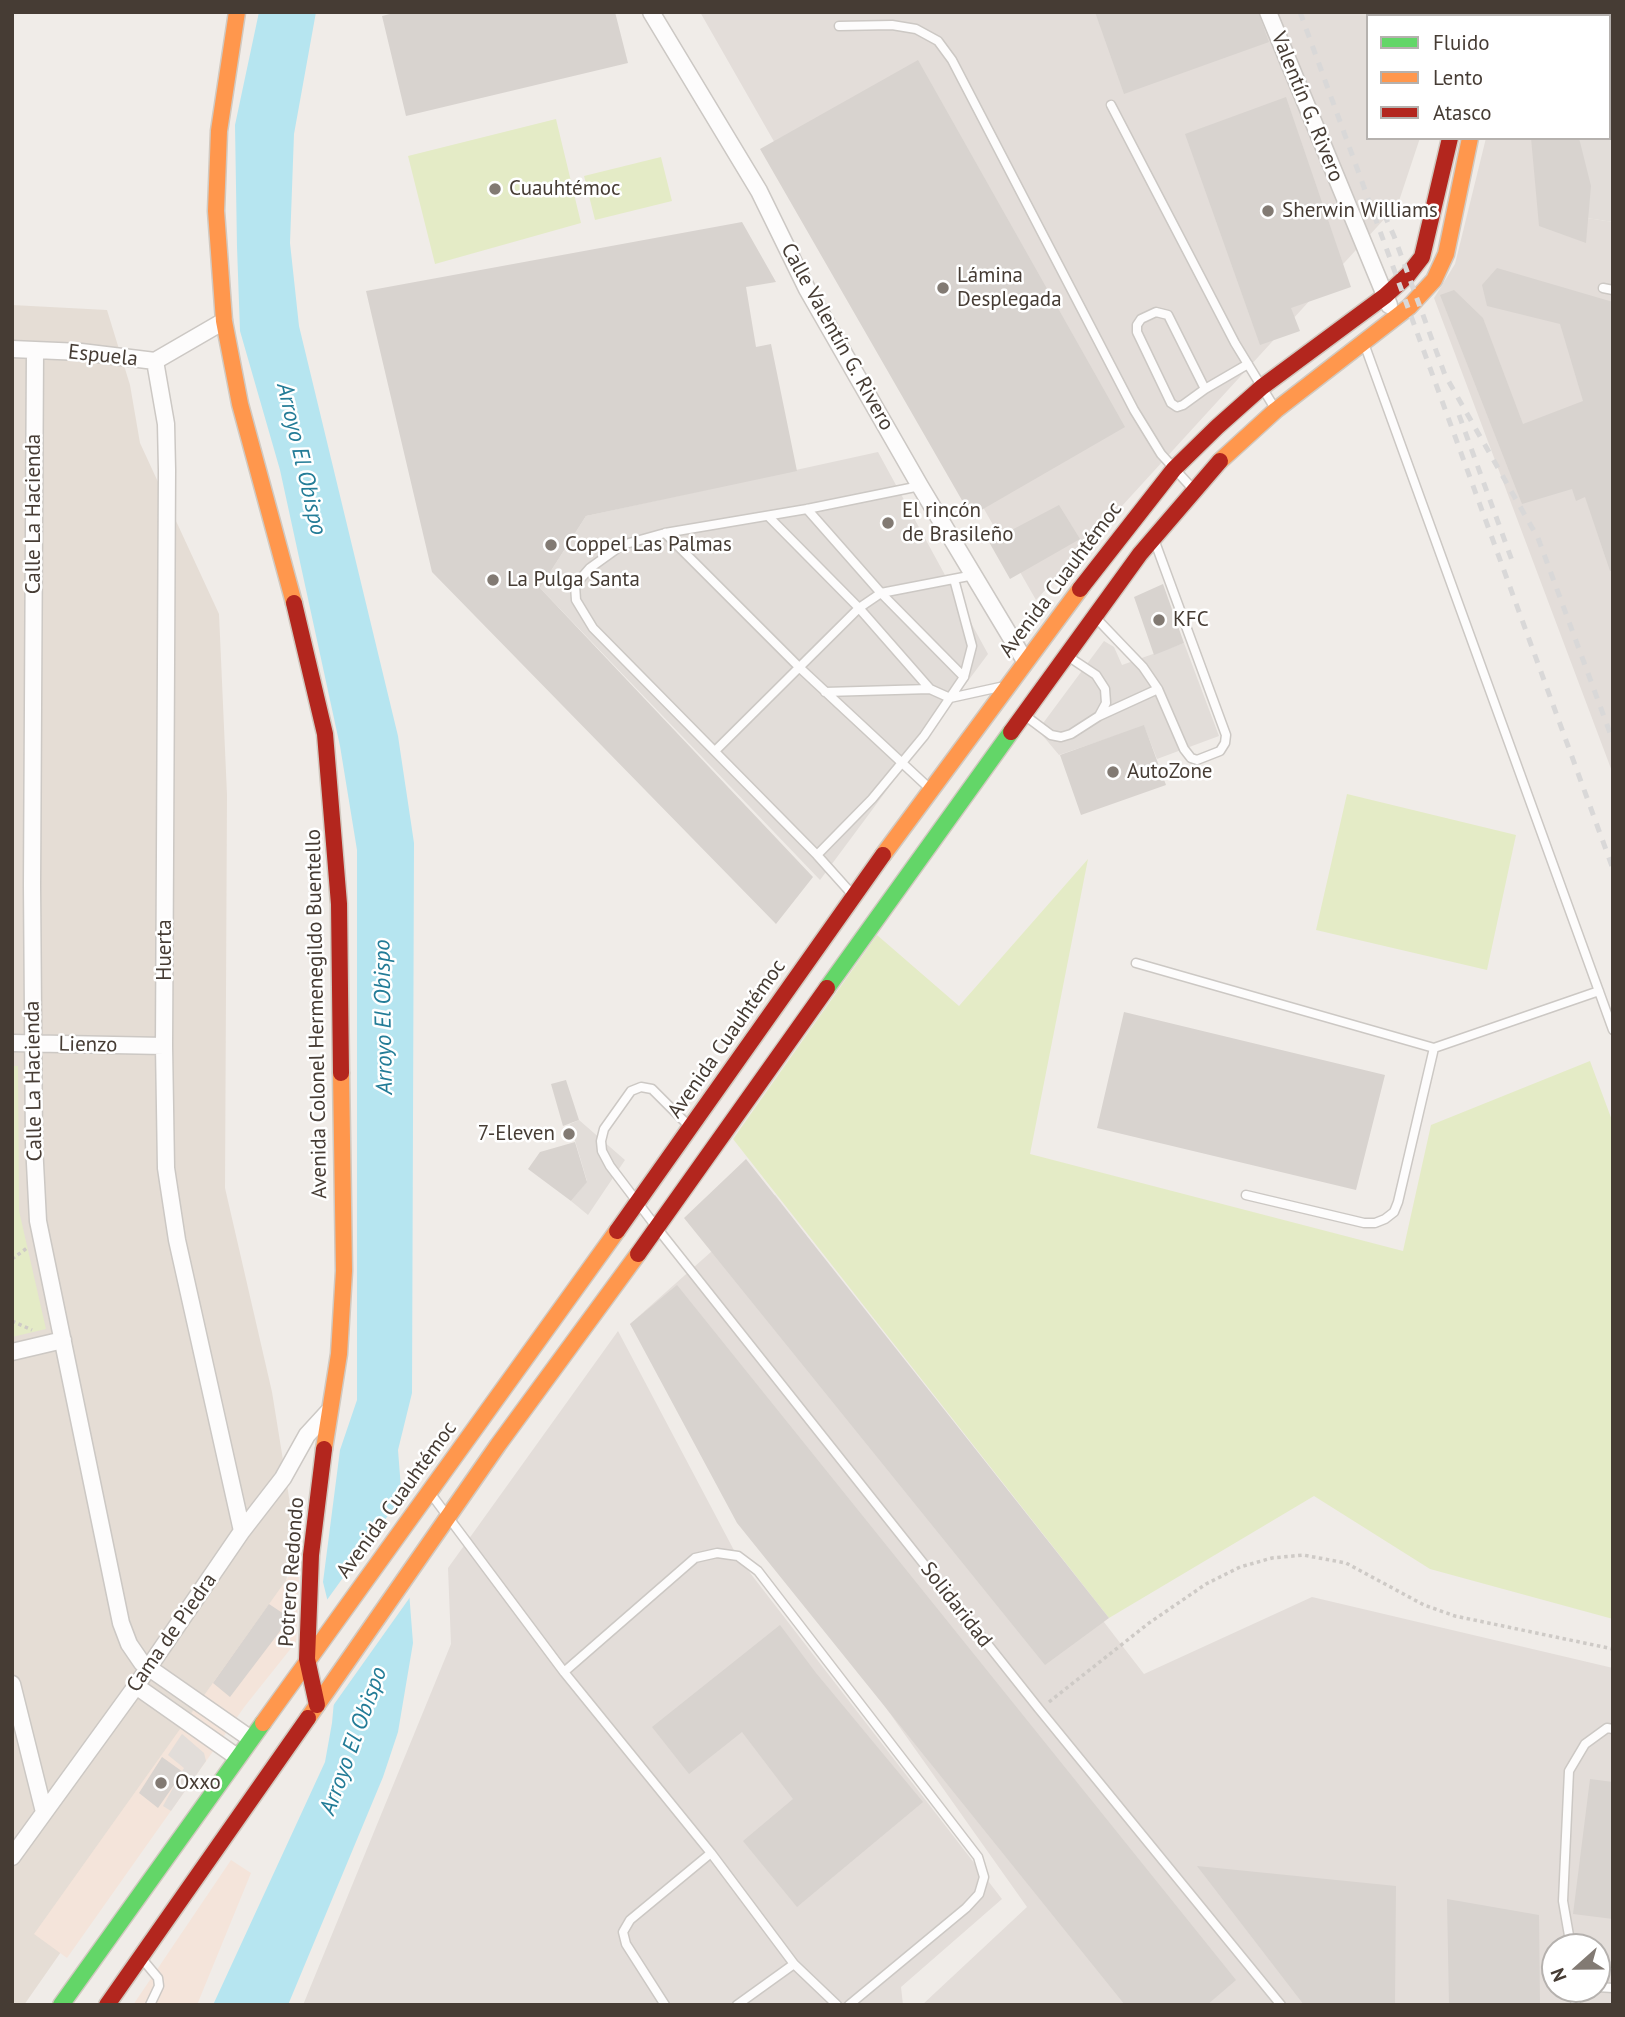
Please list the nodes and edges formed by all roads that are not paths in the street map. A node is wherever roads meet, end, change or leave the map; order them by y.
1 (236, 12) edge
2 (652, 12) edge
3 (1268, 12) edge
4 (839, 26) dead end
5 (1111, 105) dead end
6 (1450, 140) edge
7 (1470, 140) edge
8 (1603, 288) dead end
9 (1613, 290) edge
10 (1385, 296) junction
11 (1395, 318) junction
12 (224, 321) junction
13 (1364, 343) junction
14 (12, 349) edge
15 (35, 351) junction
16 (155, 361) junction
17 (1248, 364) junction
18 (1262, 387) junction
19 (1205, 389) junction
20 (1276, 410) junction
21 (1217, 427) junction
22 (1234, 446) junction
23 (1174, 469) junction
24 (920, 486) junction
25 (1193, 490) junction
26 (807, 509) junction
27 (768, 516) junction
28 (665, 533) junction
29 (1153, 537) junction
30 (974, 575) junction
31 (954, 579) junction
32 (881, 593) junction
33 (859, 608) junction
34 (1094, 617) junction
35 (1066, 656) junction
36 (1025, 661) junction
37 (800, 668) junction
38 (964, 677) junction
39 (1007, 686) junction
40 (929, 689) junction
41 (1158, 690) junction
42 (825, 692) junction
43 (950, 698) junction
44 (1024, 715) junction
45 (1099, 716) junction
46 (1006, 740) junction
47 (715, 751) junction
48 (902, 763) junction
49 (930, 789) junction
50 (817, 855) junction
51 (853, 895) junction
52 (1136, 963) dead end
53 (1599, 991) junction
54 (1613, 1030) edge
55 (12, 1043) edge
56 (33, 1044) junction
57 (164, 1046) junction
58 (1434, 1048) junction
59 (690, 1128) junction
60 (1246, 1195) dead end
61 (637, 1200) junction
62 (657, 1228) junction
63 (63, 1340) junction
64 (12, 1352) edge
65 (330, 1410) junction
66 (325, 1441) joint
67 (429, 1491) junction
68 (448, 1516) junction
69 (242, 1531) junction
70 (307, 1659) junction
71 (149, 1668) junction
72 (564, 1672) junction
73 (12, 1684) edge
74 (136, 1686) junction
75 (317, 1705) junction
76 (1613, 1729) edge
77 (251, 1739) junction
78 (237, 1758) junction
79 (44, 1812) junction
80 (711, 1853) junction
81 (12, 1857) edge
82 (1569, 1933) edge
83 (140, 1957) junction
84 (794, 1964) junction
85 (61, 2005) edge
86 (107, 2005) edge
87 (150, 2005) edge
88 (665, 2005) edge
89 (737, 2005) edge
90 (837, 2005) edge
91 (849, 2005) edge
92 (1280, 2005) edge

1 - 12 main road, Avenida Colonel Hermenegildo Buentello
2 - 24 street, Calle Valentín G. Rivero
3 - 10 street, Valentín G. Rivero
4 - 23 lane
5 - 17 lane
6 - 10 main road, Avenida Cuauhtémoc
7 - 11 main road
8 - 9 lane
10 - 11 street, Valentín G. Rivero
10 - 18 main road, Avenida Cuauhtémoc
11 - 13 main road
12 - 16 street, Espuela
12 - 65 main road, Avenida Colonel Hermenegildo Buentello
13 - 20 main road
13 - 53 lane
14 - 15 street, Espuela
15 - 16 street, Espuela
15 - 56 street, Calle La Hacienda
16 - 57 street, Huerta
17 - 18 lane
17 - 19 lane
18 - 20 lane
18 - 21 main road, Avenida Cuauhtémoc
19 - 19 lane
20 - 22 main road
21 - 22 main road
21 - 23 main road, Avenida Cuauhtémoc
22 - 25 main road
23 - 25 lane
23 - 36 main road, Avenida Cuauhtémoc
24 - 26 lane
24 - 30 street, Calle Valentín G. Rivero
25 - 29 main road
26 - 27 lane
26 - 32 lane
27 - 28 lane
27 - 33 lane
28 - 37 lane
28 - 47 lane
29 - 34 main road
29 - 41 lane
30 - 31 lane
30 - 36 street, Calle Valentín G. Rivero
31 - 32 lane
31 - 38 lane
32 - 33 lane
32 - 38 lane
33 - 37 lane
33 - 40 lane
34 - 35 main road
34 - 36 main road
34 - 41 lane
35 - 44 main road
35 - 45 lane
36 - 39 main road, Avenida Cuauhtémoc
36 - 46 main road
37 - 42 lane
37 - 47 lane
38 - 43 lane
39 - 43 lane
39 - 49 main road, Avenida Cuauhtémoc
40 - 42 lane
40 - 43 lane
41 - 45 lane
42 - 48 lane
43 - 48 lane
44 - 45 lane
44 - 46 main road
46 - 62 main road
47 - 50 lane
48 - 49 lane
48 - 50 lane
49 - 51 main road, Avenida Cuauhtémoc
50 - 51 lane
51 - 59 main road, Avenida Cuauhtémoc
52 - 58 lane
53 - 54 lane
53 - 58 lane
55 - 56 street, Lienzo
56 - 57 street, Lienzo
56 - 63 street, Calle La Hacienda
57 - 69 street, Huerta
58 - 60 lane
59 - 61 main road, Avenida Cuauhtémoc
59 - 61 lane, Solidaridad
61 - 62 lane, Solidaridad
61 - 67 main road, Avenida Cuauhtémoc
62 - 68 main road
62 - 92 lane, Solidaridad
63 - 64 street
63 - 71 street, Calle La Hacienda
65 - 66 main road, Avenida Colonel Hermenegildo Buentello
65 - 69 street, Cama de Piedra
66 - 70 main road, Potrero Redondo
67 - 68 lane
67 - 70 main road, Avenida Cuauhtémoc
68 - 72 lane
68 - 75 main road
69 - 71 street, Cama de Piedra
70 - 75 main road, Potrero Redondo
70 - 77 main road, Avenida Cuauhtémoc
71 - 74 street, Cama de Piedra
71 - 77 street, Calle La Hacienda
72 - 80 lane
72 - 91 lane
73 - 79 street
74 - 78 street
74 - 79 street, Cama de Piedra
75 - 83 main road
76 - 82 lane
77 - 78 main road, Avenida Cuauhtémoc
78 - 85 main road, Avenida Cuauhtémoc
79 - 81 street, Cama de Piedra
80 - 84 lane
80 - 88 lane
83 - 86 main road
83 - 87 lane
84 - 89 lane
84 - 90 lane

